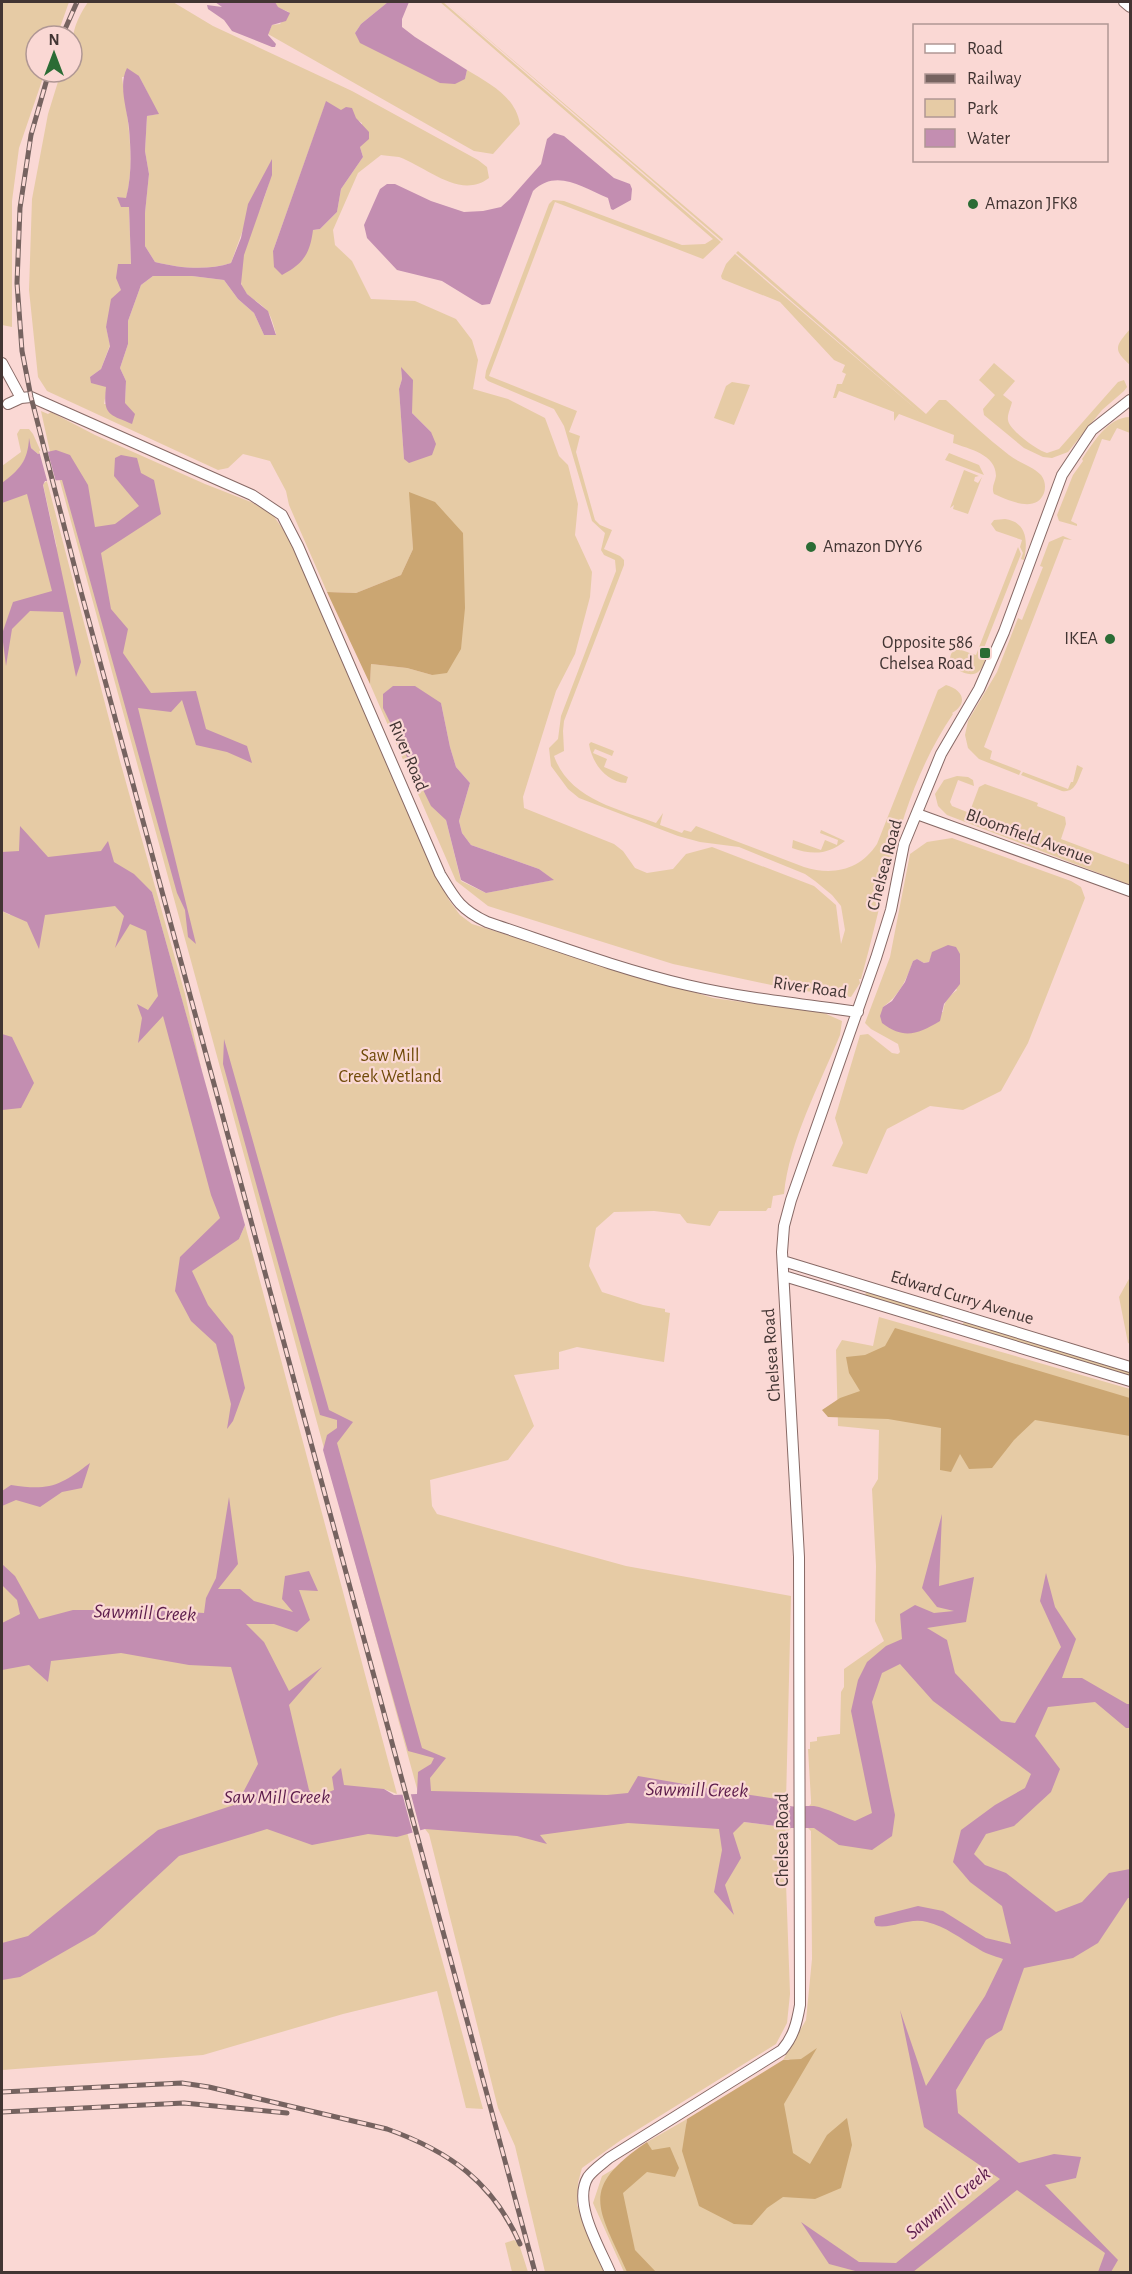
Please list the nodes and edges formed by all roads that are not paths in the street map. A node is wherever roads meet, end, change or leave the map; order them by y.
1 (1124, 2) edge
2 (1131, 7) edge
3 (2, 363) edge
4 (21, 398) junction
5 (1131, 400) edge
6 (8, 404) dead end
7 (917, 814) junction
8 (1131, 891) edge
9 (858, 1012) junction
10 (783, 1261) junction
11 (784, 1276) junction
12 (954, 1313) junction
13 (950, 1326) junction
14 (1131, 1367) edge
15 (1131, 1381) edge
16 (610, 2272) edge

1 - 2 street
3 - 4 street
4 - 6 street
4 - 9 street, River Road
5 - 7 street, Chelsea Road
7 - 8 street, Bloomfield Avenue
7 - 9 street, Chelsea Road
9 - 10 street, Chelsea Road
10 - 11 street, Chelsea Road
10 - 12 street, Edward Curry Avenue
11 - 13 street, Edward Curry Avenue
11 - 16 street, Chelsea Road
12 - 13 street
12 - 14 street, Edward Curry Avenue
13 - 15 street, Edward Curry Avenue

